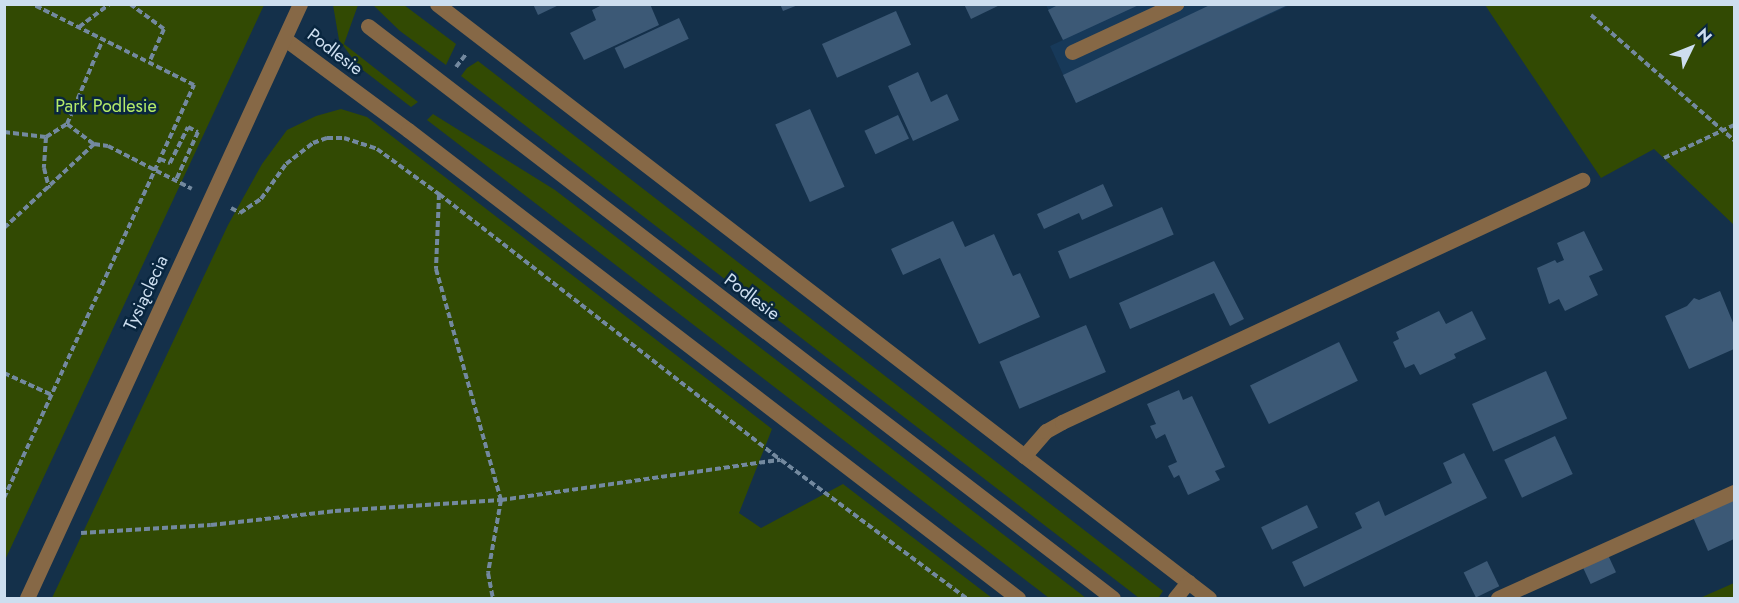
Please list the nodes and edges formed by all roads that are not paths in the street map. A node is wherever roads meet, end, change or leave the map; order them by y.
1 (300, 4) edge
2 (437, 4) edge
3 (1176, 4) edge
4 (368, 26) dead end
5 (285, 39) junction
6 (1072, 52) dead end
7 (1582, 180) dead end
8 (1024, 456) junction
9 (1734, 492) edge
10 (1188, 582) junction
11 (27, 598) edge
12 (1018, 598) edge
13 (1113, 598) edge
14 (1176, 598) edge
15 (1209, 598) edge
16 (1498, 598) edge

1 - 5 street, Tysiąclecia
2 - 8 street
3 - 6 street
4 - 13 street, Podlesie
5 - 11 street, Tysiąclecia
5 - 12 street, Podlesie
7 - 8 street
8 - 10 street
9 - 16 street
10 - 14 street
10 - 15 street

